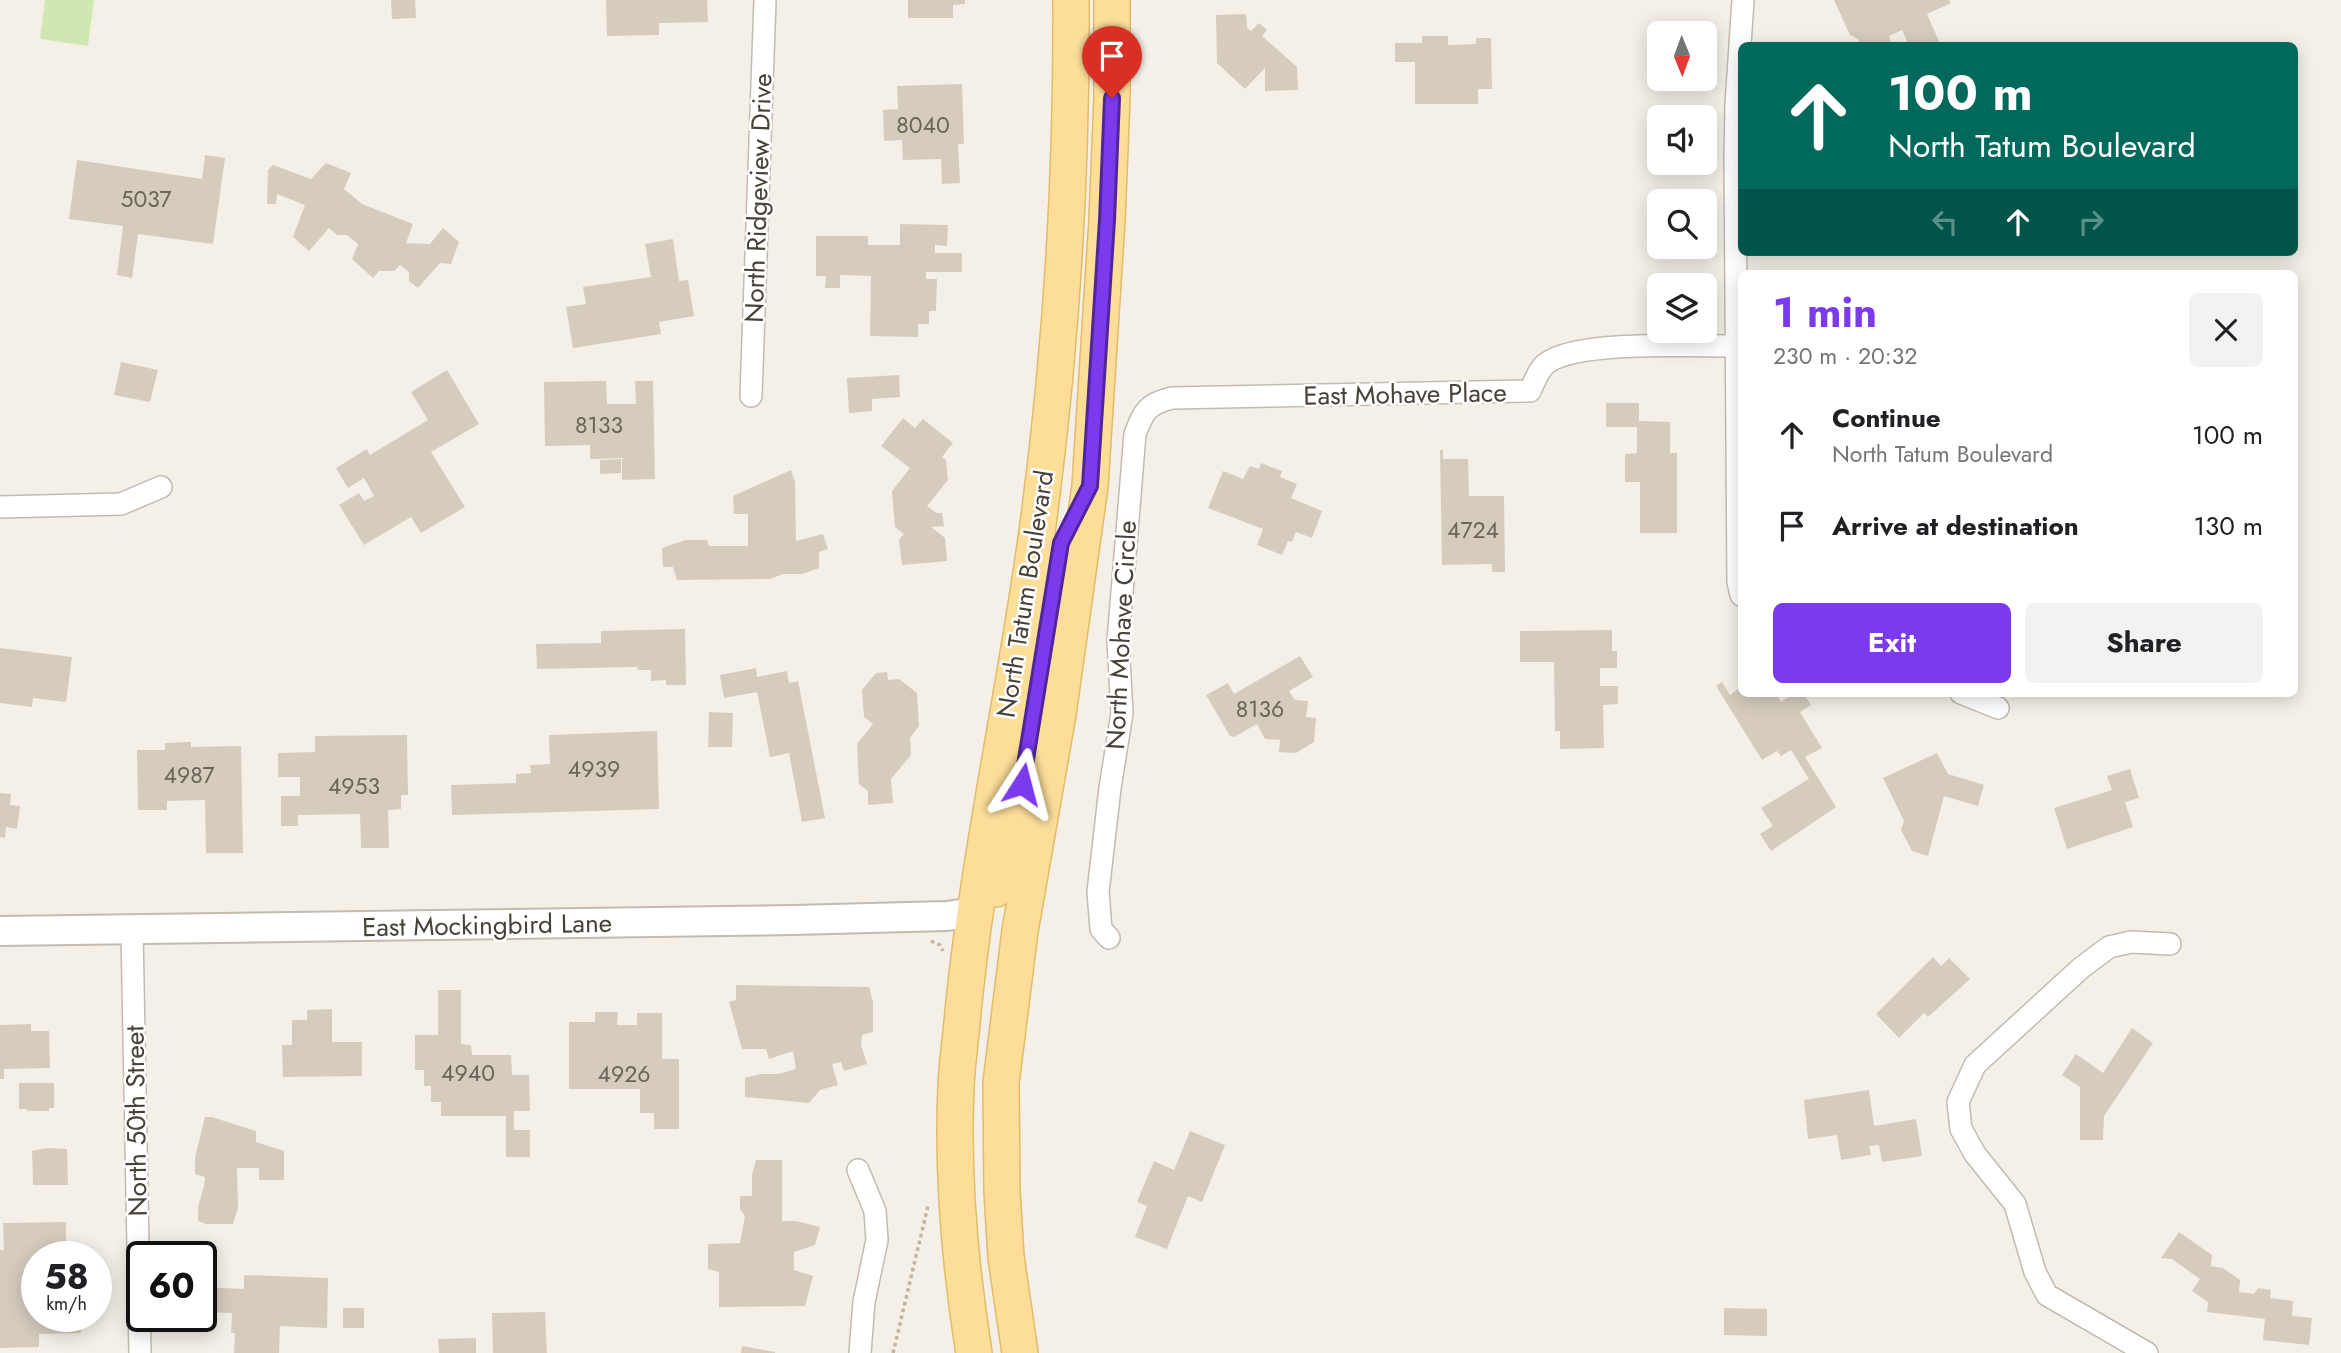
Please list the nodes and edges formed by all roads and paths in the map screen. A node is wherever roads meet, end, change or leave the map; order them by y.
1 (765, 0) edge
2 (1071, 0) edge
3 (1112, 0) edge
4 (1743, 0) edge
5 (1740, 42) edge
6 (1738, 74) edge
7 (1736, 345) junction
8 (751, 396) dead end
9 (1143, 412) joint
10 (1090, 486) junction
11 (161, 487) dead end
12 (0, 507) edge
13 (1738, 582) edge
14 (1971, 697) edge
15 (1998, 708) dead end
16 (974, 912) junction
17 (132, 930) junction
18 (0, 931) edge
19 (926, 938) dead end
20 (1109, 939) dead end
21 (2171, 944) dead end
22 (943, 961) dead end
23 (858, 1170) dead end
24 (928, 1196) dead end
25 (140, 1353) edge
26 (860, 1353) edge
27 (893, 1353) edge
28 (974, 1353) edge
29 (1020, 1353) edge
30 (2147, 1353) edge

1 - 8 street, North Ridgeview Drive
2 - 16 main road, North Tatum Boulevard
3 - 10 main road, North Tatum Boulevard
4 - 5 street
6 - 7 street
7 - 9 street, East Mohave Place
7 - 13 street
9 - 20 street, North Mohave Circle
10 - 16 main road
10 - 29 main road, North Tatum Boulevard
11 - 12 street
14 - 15 street
16 - 17 street, East Mockingbird Lane
16 - 28 main road, North Tatum Boulevard
17 - 18 street, East Mockingbird Lane
17 - 25 street, North 50th Street
19 - 22 path
21 - 30 street
23 - 26 street
24 - 27 path

